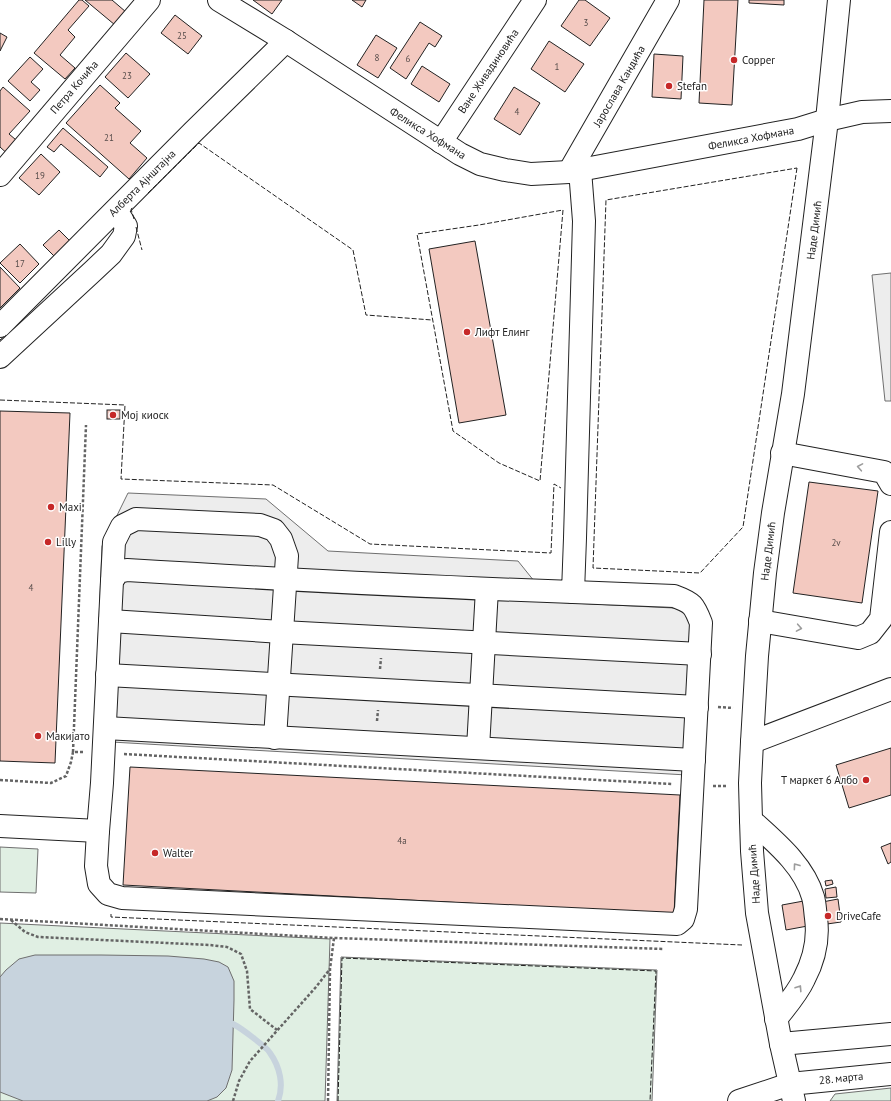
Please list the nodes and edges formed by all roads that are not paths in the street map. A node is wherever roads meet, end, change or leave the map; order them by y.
1 (149, 0) edge
2 (219, 0) edge
3 (535, 0) edge
4 (668, 0) edge
5 (839, 0) edge
6 (286, 41) junction
7 (891, 111) edge
8 (828, 120) junction
9 (441, 142) junction
10 (575, 171) junction
11 (0, 175) edge
12 (115, 210) junction
13 (0, 326) edge
14 (0, 357) edge
15 (782, 453) junction
16 (891, 484) edge
17 (891, 532) edge
18 (285, 579) junction
19 (112, 581) junction
20 (487, 589) junction
21 (573, 592) junction
22 (110, 621) junction
23 (760, 621) junction
24 (282, 632) junction
25 (484, 643) junction
26 (700, 654) junction
27 (107, 675) junction
28 (279, 684) junction
29 (891, 689) edge
30 (480, 695) junction
31 (697, 707) junction
32 (105, 728) junction
33 (276, 738) junction
34 (752, 742) junction
35 (478, 748) junction
36 (694, 760) junction
37 (751, 820) junction
38 (0, 826) edge
39 (98, 831) junction
40 (776, 1019) junction
41 (891, 1034) edge
42 (781, 1044) junction
43 (891, 1074) edge
44 (792, 1092) edge
45 (740, 1101) edge

1 - 11 street, Петра Кочића
2 - 6 street, Феликса Хофмана
3 - 9 street, Ване Живадиновића
4 - 10 street, Јарослава Кандића
5 - 8 street, Наде Димић
6 - 9 street, Феликса Хофмана
6 - 12 street, Алберта Ајнштајна
7 - 8 street, Феликса Хофмана
8 - 10 street, Феликса Хофмана
8 - 15 street, Наде Димић
9 - 10 street, Феликса Хофмана
10 - 21 street
12 - 13 street, Алберта Ајнштајна
12 - 14 street
16 -> 15 street
15 - 23 street, Наде Димић
23 -> 17 street
18 - 19 street
18 - 19 street
18 - 20 street
18 - 24 street
19 - 22 street
20 - 21 street
20 - 25 street
21 - 26 street
22 - 24 street
22 - 27 street
23 - 34 street, Наде Димић
24 - 25 street
24 - 28 street
25 - 26 street
25 - 30 street
26 - 31 street
27 - 28 street
27 - 32 street
28 - 30 street
28 - 33 street
29 - 34 street
30 - 31 street
30 - 35 street
31 - 36 street
32 - 33 street
32 - 39 street
33 - 35 street
34 - 37 street, Наде Димић
35 - 36 street
36 - 39 street
37 - 40 street, Наде Димић
40 -> 37 street
38 - 39 street
40 - 42 street, Наде Димић
41 - 42 street
42 - 44 street, Наде Димић
43 - 44 street, 28. марта
44 - 45 street, 28. марта

